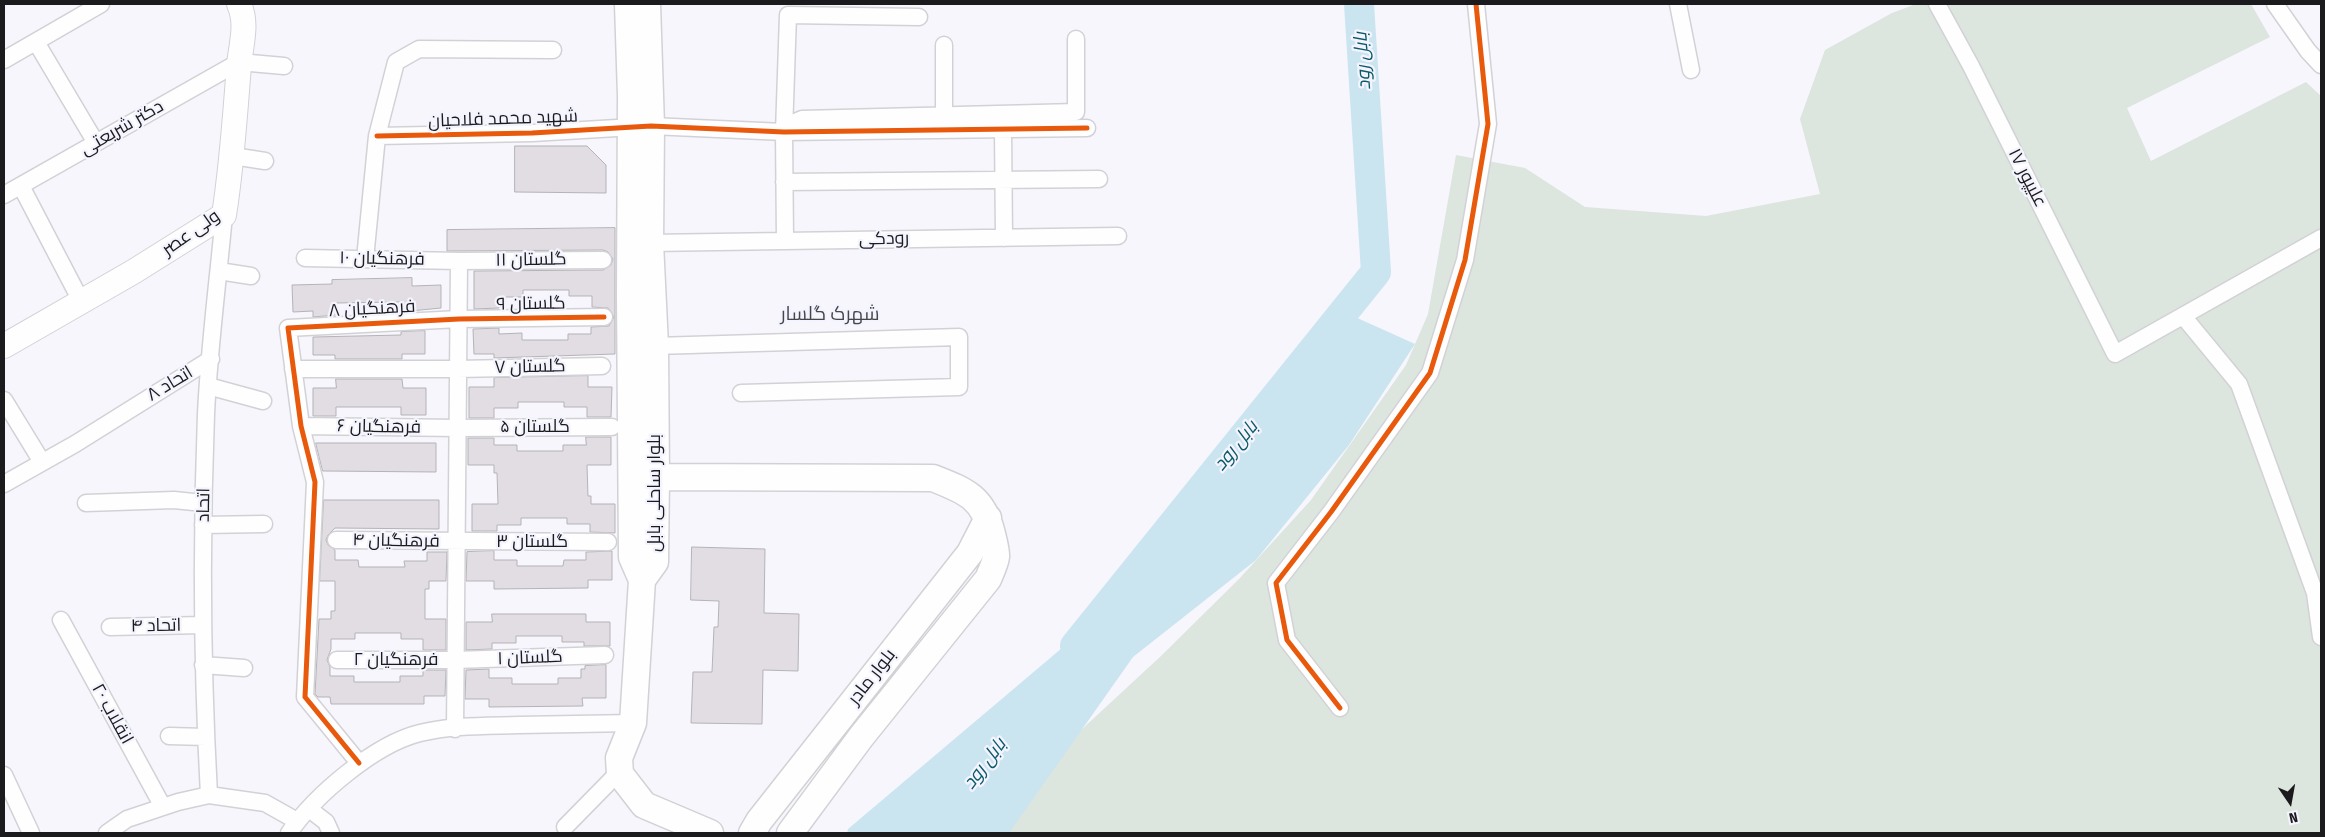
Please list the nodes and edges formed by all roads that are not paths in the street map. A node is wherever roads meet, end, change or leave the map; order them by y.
1 (101, 4) edge
2 (239, 4) edge
3 (628, 4) edge
4 (647, 4) edge
5 (1476, 4) edge
6 (1678, 4) edge
7 (1937, 4) edge
8 (2278, 4) edge
9 (850, 10) edge
10 (919, 17) dead end
11 (1076, 39) dead end
12 (36, 42) junction
13 (944, 45) dead end
14 (553, 50) dead end
15 (4, 60) edge
16 (239, 62) junction
17 (284, 66) dead end
18 (2321, 66) edge
19 (1691, 70) dead end
20 (944, 115) junction
21 (640, 126) junction
22 (1086, 128) dead end
23 (1004, 129) junction
24 (784, 132) junction
25 (378, 136) junction
26 (96, 143) junction
27 (233, 156) junction
28 (265, 161) dead end
29 (1099, 179) dead end
30 (1004, 180) junction
31 (784, 182) junction
32 (21, 186) junction
33 (4, 196) edge
34 (224, 215) junction
35 (1118, 236) dead end
36 (1004, 238) junction
37 (2321, 238) edge
38 (785, 241) junction
39 (650, 242) junction
40 (304, 258) dead end
41 (365, 259) junction
42 (603, 260) dead end
43 (459, 261) junction
44 (219, 271) junction
45 (251, 276) dead end
46 (82, 301) junction
47 (2183, 316) junction
48 (604, 317) dead end
49 (458, 318) junction
50 (4, 346) edge
51 (655, 346) junction
52 (211, 359) junction
53 (602, 366) dead end
54 (293, 369) junction
55 (458, 369) junction
56 (208, 386) junction
57 (742, 393) dead end
58 (4, 400) edge
59 (263, 401) dead end
60 (301, 426) junction
61 (612, 427) dead end
62 (458, 428) junction
63 (42, 462) junction
64 (656, 477) junction
65 (4, 484) edge
66 (86, 503) dead end
67 (203, 503) junction
68 (988, 518) junction
69 (264, 524) dead end
70 (203, 525) junction
71 (336, 540) dead end
72 (456, 541) junction
73 (608, 542) dead end
74 (642, 580) junction
75 (60, 620) dead end
76 (202, 626) junction
77 (110, 627) dead end
78 (2321, 637) edge
79 (605, 656) dead end
80 (337, 660) dead end
81 (455, 660) junction
82 (203, 665) junction
83 (244, 668) dead end
84 (1340, 708) dead end
85 (633, 723) junction
86 (455, 728) junction
87 (169, 736) dead end
88 (206, 737) junction
89 (359, 763) junction
90 (620, 771) junction
91 (4, 775) edge
92 (209, 795) junction
93 (163, 807) junction
94 (309, 809) junction
95 (293, 827) edge
96 (565, 827) dead end
97 (31, 833) edge
98 (107, 833) edge
99 (331, 833) edge
100 (710, 833) edge
101 (752, 833) edge
102 (790, 833) edge

1 - 12 street
2 - 16 main road, ولی عصر
3 - 21 main road, بلوار ساحلی بابل
4 - 21 main road, بلوار ساحلی بابل
5 - 84 street
6 - 19 street
7 - 47 street, علیپور ۱۷
8 - 18 street
9 - 10 street
9 - 24 street
11 - 20 street
12 - 15 street
12 - 26 street
13 - 20 street
14 - 25 street
16 - 17 street
16 - 26 street, دکتر شریعتی
16 - 27 main road, ولی عصر
20 - 24 street
21 - 24 street, شهید محمد فلاحیان
21 - 25 street, شهید محمد فلاحیان
21 - 39 main road, بلوار ساحلی بابل
21 - 74 main road, بلوار ساحلی بابل
22 - 23 street, شهید محمد فلاحیان
23 - 24 street, شهید محمد فلاحیان
23 - 30 street
24 - 31 street
25 - 41 street
26 - 32 street, دکتر شریعتی
27 - 28 street
27 - 34 main road, ولی عصر
29 - 30 street
30 - 31 street
30 - 36 street
31 - 38 street
32 - 33 street, دکتر شریعتی
32 - 46 street
34 - 44 street, اتحاد
34 - 46 main road, ولی عصر
35 - 36 street, رودکی
36 - 38 street, رودکی
37 - 47 street
38 - 39 street, رودکی
39 - 51 main road, بلوار ساحلی بابل
40 - 41 street, فرهنگیان ۱۰
41 - 43 street, فرهنگیان ۱۰
42 - 43 street, گلستان ۱۱
43 - 49 street
44 - 45 street
44 - 52 street, اتحاد
46 - 50 main road, ولی عصر
47 - 78 street
48 - 49 street, گلستان ۹
49 - 54 street, فرهنگیان ۸
49 - 55 street
51 - 57 street
51 - 64 main road, بلوار ساحلی بابل
52 - 56 street, اتحاد
52 - 63 street, اتحاد ۸
53 - 55 street, گلستان ۷
54 - 55 street, گلستان ۷
54 - 60 street
55 - 62 street
56 - 59 street
56 - 67 street, اتحاد
58 - 63 street
60 - 62 street, فرهنگیان ۶
60 - 89 street
61 - 62 street, گلستان ۵
62 - 72 street
63 - 65 street, اتحاد ۸
64 - 68 main road, بلوار مادر
64 - 74 main road, بلوار ساحلی بابل
66 - 67 street
67 - 70 street, اتحاد
68 - 101 main road, بلوار مادر
68 - 102 main road, بلوار مادر
69 - 70 street
70 - 76 street, اتحاد
71 - 72 street, فرهنگیان ۴
72 - 73 street, گلستان ۳
72 - 81 street
74 - 85 main road
75 - 93 street, انقلاب ۲۰
76 - 77 street, اتحاد ۴
76 - 82 street, اتحاد
79 - 81 street, گلستان ۱
80 - 81 street, فرهنگیان ۲
81 - 86 street
82 - 83 street
82 - 88 street, اتحاد
85 - 86 street
85 - 90 main road
86 - 89 street
87 - 88 street
88 - 92 street, اتحاد
89 - 94 street
90 - 96 street
90 - 100 main road
91 - 97 street
92 - 93 street
92 - 95 street
93 - 98 street
94 - 95 street
94 - 99 street

